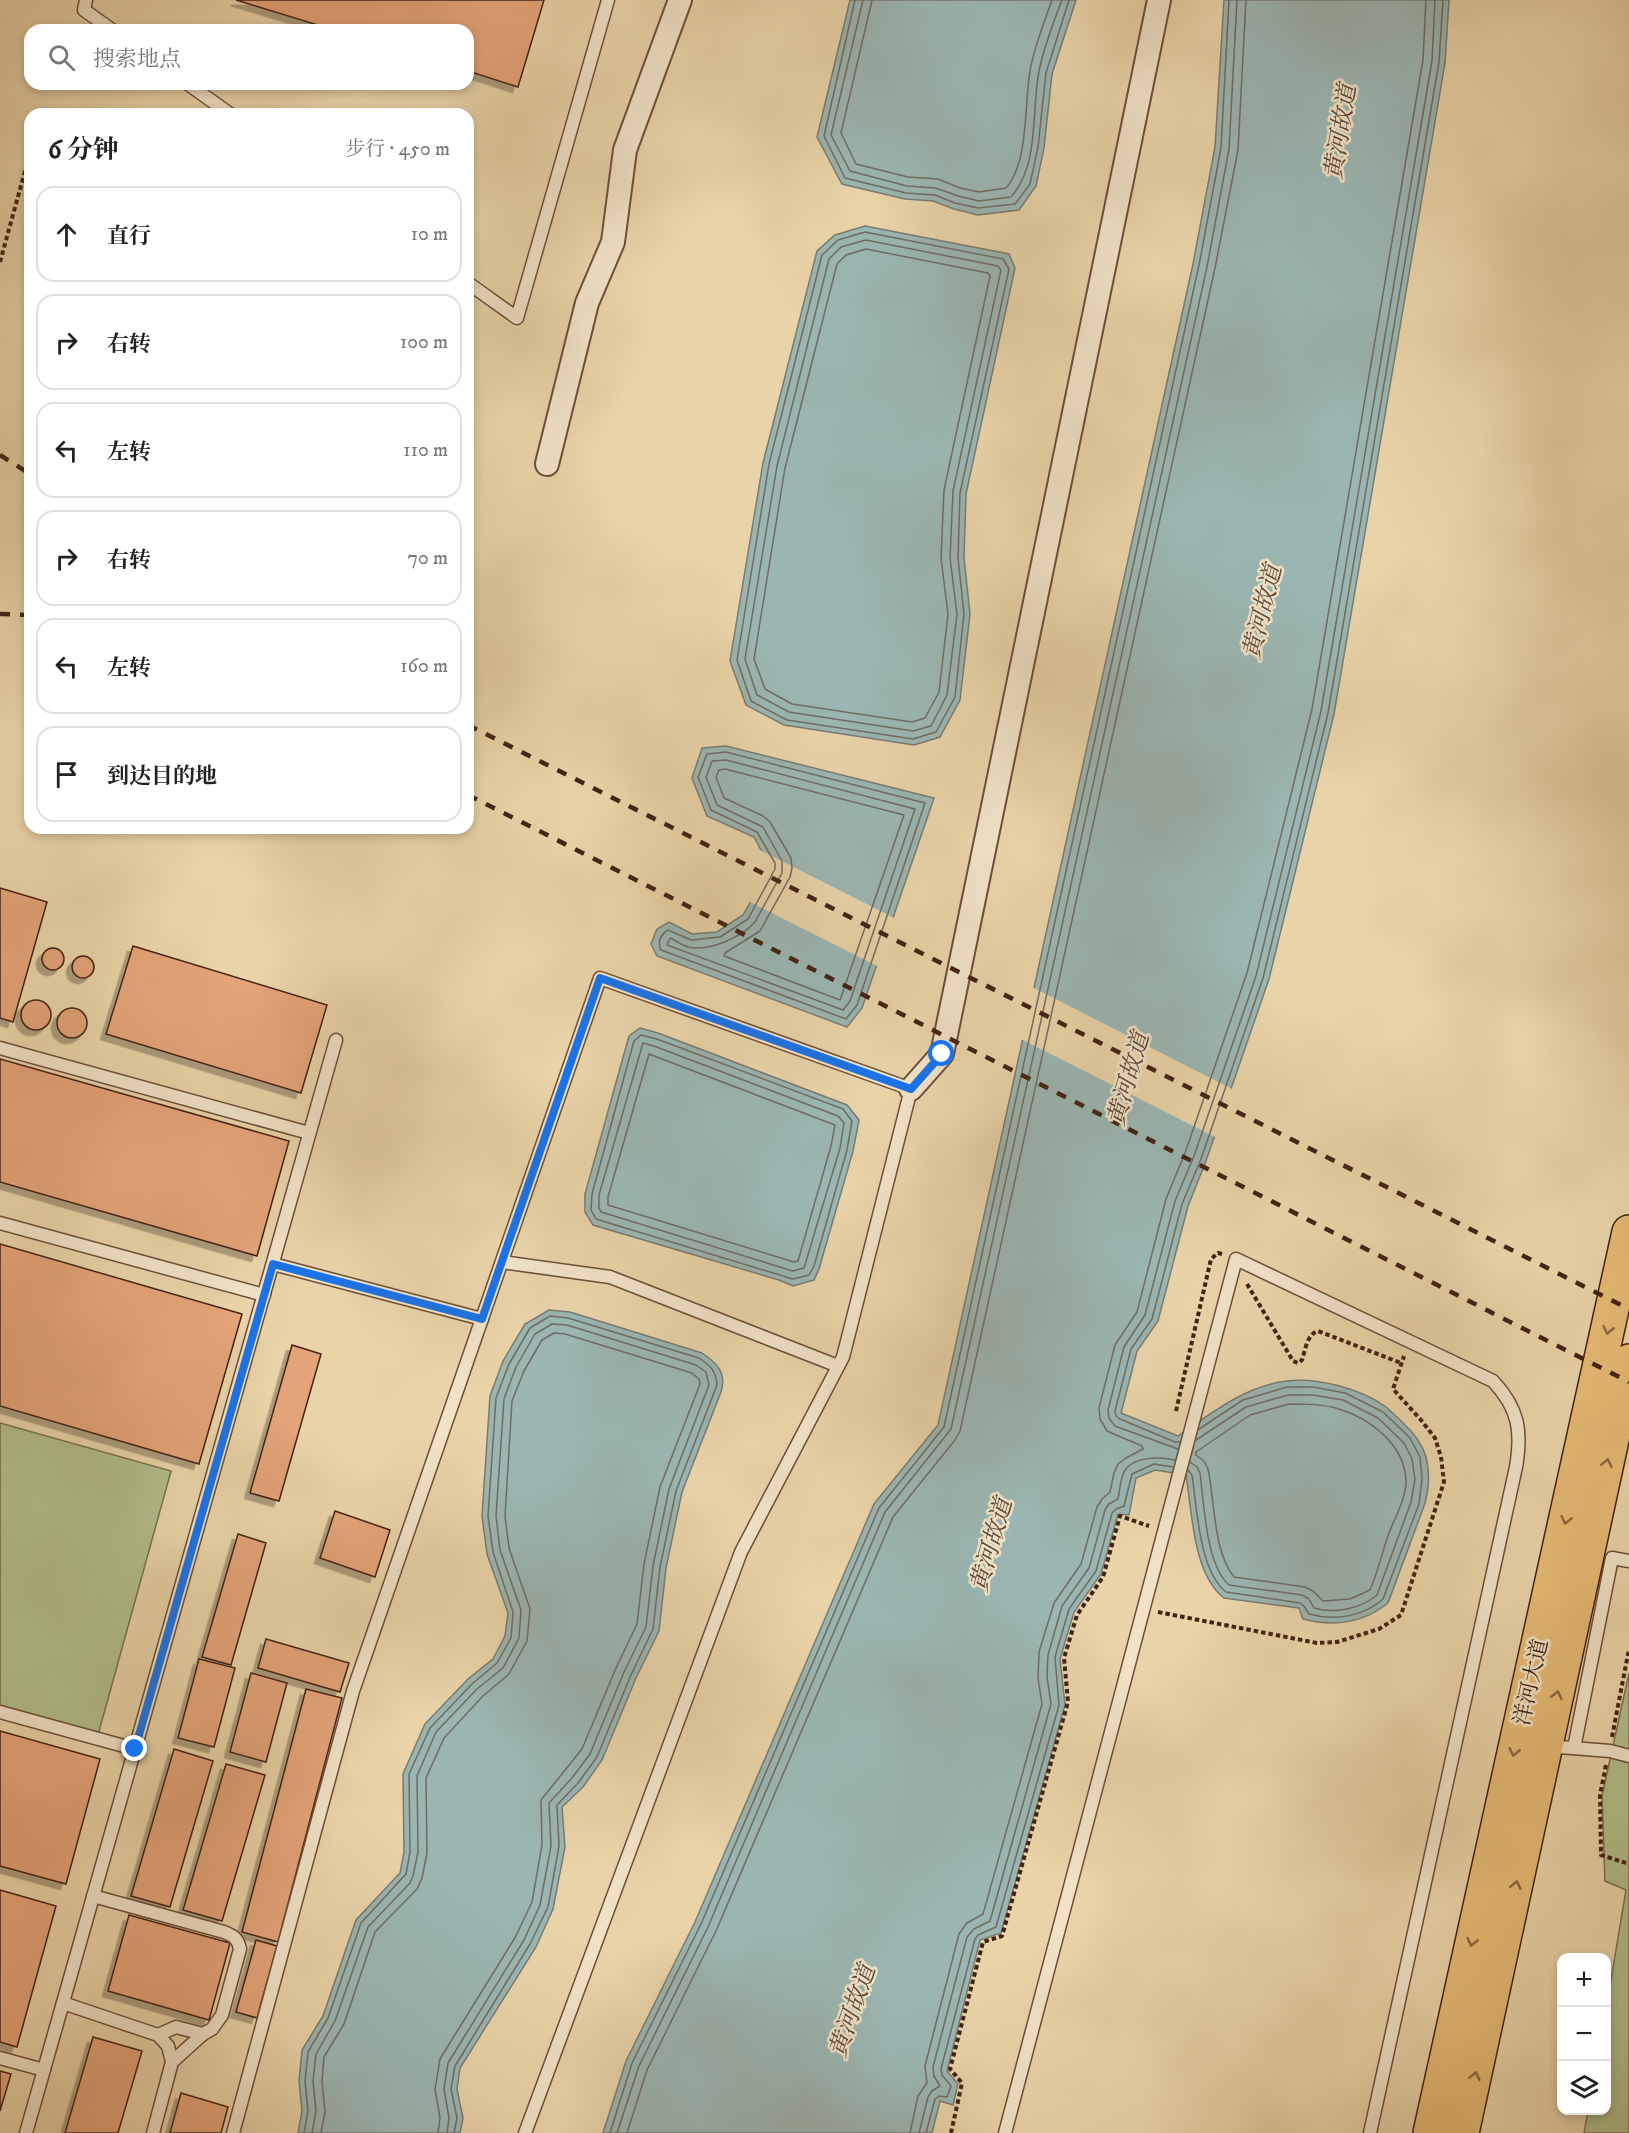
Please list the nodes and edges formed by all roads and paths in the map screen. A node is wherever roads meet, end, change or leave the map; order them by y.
1 (86, 0) edge
2 (608, 0) edge
3 (680, 0) edge
4 (1160, 0) edge
5 (104, 24) edge
6 (196, 90) edge
7 (222, 108) edge
8 (24, 175) edge
9 (0, 262) edge
10 (474, 287) edge
11 (547, 464) dead end
12 (336, 1040) dead end
13 (0, 1048) edge
14 (911, 1089) junction
15 (309, 1133) junction
16 (0, 1223) edge
17 (1629, 1232) edge
18 (502, 1262) junction
19 (273, 1264) junction
20 (1235, 1264) junction
21 (264, 1295) junction
22 (482, 1319) junction
23 (1408, 1341) junction
24 (1629, 1360) edge
25 (1401, 1363) junction
26 (838, 1366) junction
27 (1176, 1415) dead end
28 (1120, 1516) dead end
29 (1629, 1561) edge
30 (1144, 1608) junction
31 (0, 1712) edge
32 (1560, 1747) junction
33 (135, 1749) junction
34 (1629, 1756) edge
35 (93, 1896) junction
36 (63, 2004) junction
37 (203, 2034) junction
38 (158, 2036) junction
39 (0, 2058) edge
40 (172, 2062) junction
41 (44, 2070) junction
42 (26, 2133) edge
43 (153, 2133) edge
44 (233, 2133) edge
45 (525, 2133) edge
46 (951, 2133) edge
47 (1005, 2133) edge
48 (1370, 2133) edge
49 (1430, 2133) edge
50 (1462, 2133) edge

1 - 5 lane
2 - 10 lane
3 - 11 street
4 - 14 street
6 - 7 lane
8 - 9 path
12 - 15 lane
13 - 15 lane
14 - 18 lane
14 - 26 lane
15 - 19 lane
16 - 21 lane
17 -> 49 main road, 洋河大道
18 - 22 lane
18 - 26 lane
19 - 21 lane
19 - 22 lane
20 - 23 lane
20 - 25 path
20 - 27 path
20 - 30 lane
21 - 33 lane
22 - 44 lane
23 - 25 path
23 - 48 lane
32 -> 24 main road, 洋河大道
25 - 30 path
26 - 45 lane
28 - 46 path
29 - 32 lane
30 - 47 lane
31 - 33 lane
32 - 34 lane
50 -> 32 main road, 洋河大道
33 - 35 lane
35 - 36 lane
35 - 37 lane
36 - 38 lane
36 - 41 lane
37 - 38 lane
37 - 40 lane
38 - 40 lane
39 - 41 lane
40 - 43 lane
41 - 42 lane

